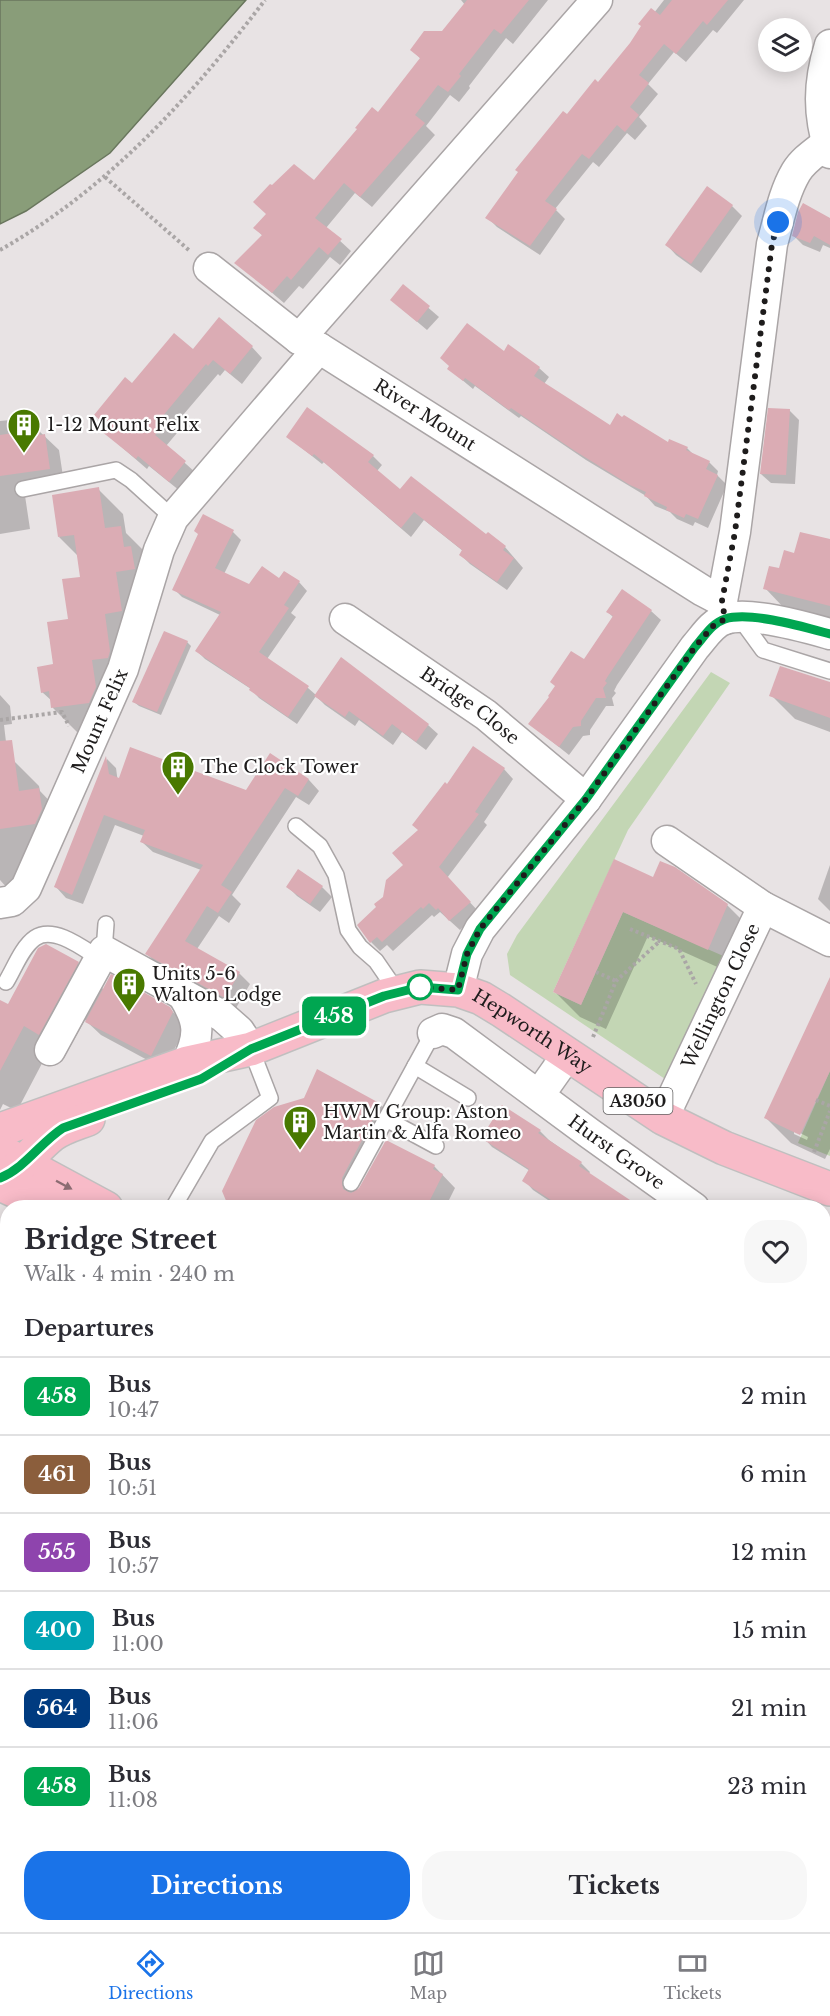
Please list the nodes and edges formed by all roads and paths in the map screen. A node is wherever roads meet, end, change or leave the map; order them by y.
1 (265, 0) edge
2 (597, 0) edge
3 (830, 45) edge
4 (829, 148) edge
5 (105, 177) junction
6 (0, 250) edge
7 (209, 268) joint
8 (309, 343) junction
9 (23, 489) dead end
10 (172, 518) junction
11 (731, 612) junction
12 (345, 619) dead end
13 (830, 634) edge
14 (830, 671) edge
15 (0, 720) edge
16 (73, 735) dead end
17 (586, 799) junction
18 (296, 826) dead end
19 (667, 842) dead end
20 (0, 903) edge
21 (763, 907) junction
22 (630, 929) dead end
23 (660, 941) junction
24 (830, 941) edge
25 (103, 944) junction
26 (596, 972) dead end
27 (616, 981) junction
28 (6, 982) dead end
29 (458, 990) junction
30 (398, 993) junction
31 (183, 994) junction
32 (711, 1014) junction
33 (433, 1033) joint
34 (579, 1047) junction
35 (251, 1049) junction
36 (50, 1050) dead end
37 (187, 1063) junction
38 (415, 1066) junction
39 (539, 1095) junction
40 (468, 1098) dead end
41 (816, 1100) dead end
42 (830, 1106) edge
43 (830, 1111) edge
44 (663, 1118) junction
45 (386, 1119) junction
46 (0, 1130) edge
47 (436, 1146) dead end
48 (811, 1158) dead end
49 (6, 1169) edge
50 (351, 1183) dead end
51 (830, 1190) edge
52 (43, 1200) edge
53 (85, 1200) edge
54 (178, 1200) edge
55 (683, 1200) edge

1 - 5 path
2 - 8 street
3 - 4 street
4 - 11 street
5 - 6 path
5 - 7 path
7 - 8 street, River Mount
8 - 10 street
8 - 11 street, River Mount
9 - 10 lane
10 - 20 street, Mount Felix
11 - 13 street, River Mount
11 - 14 lane
11 - 17 street
12 - 17 street, Bridge Close
15 - 16 path
17 - 29 street
18 - 30 lane
19 - 21 street, Wellington Close
21 - 24 street, Wellington Close
21 - 32 street, Wellington Close
22 - 23 path
23 - 27 path
23 - 32 path
25 - 28 lane
25 - 31 street
25 - 36 street
26 - 27 path
27 - 34 path
29 - 30 main road, A3050
29 - 34 main road, Hepworth Way / A3050
30 - 35 main road, A3050
31 - 35 street
31 - 37 street
32 - 44 street, Wellington Close
33 - 38 lane
33 - 39 street, Hurst Grove
34 - 39 street
34 - 44 main road, Hepworth Way / A3050
35 - 37 main road, A3050
35 - 49 main road, A3050
35 - 54 lane
37 - 46 main road, A3050
38 - 40 lane
38 - 45 lane
39 - 55 street, Hurst Grove
41 - 42 path
43 - 48 path
44 - 51 main road, Hepworth Way / A3050
45 - 47 lane
45 - 50 lane
49 - 52 main road
49 -> 53 main road

